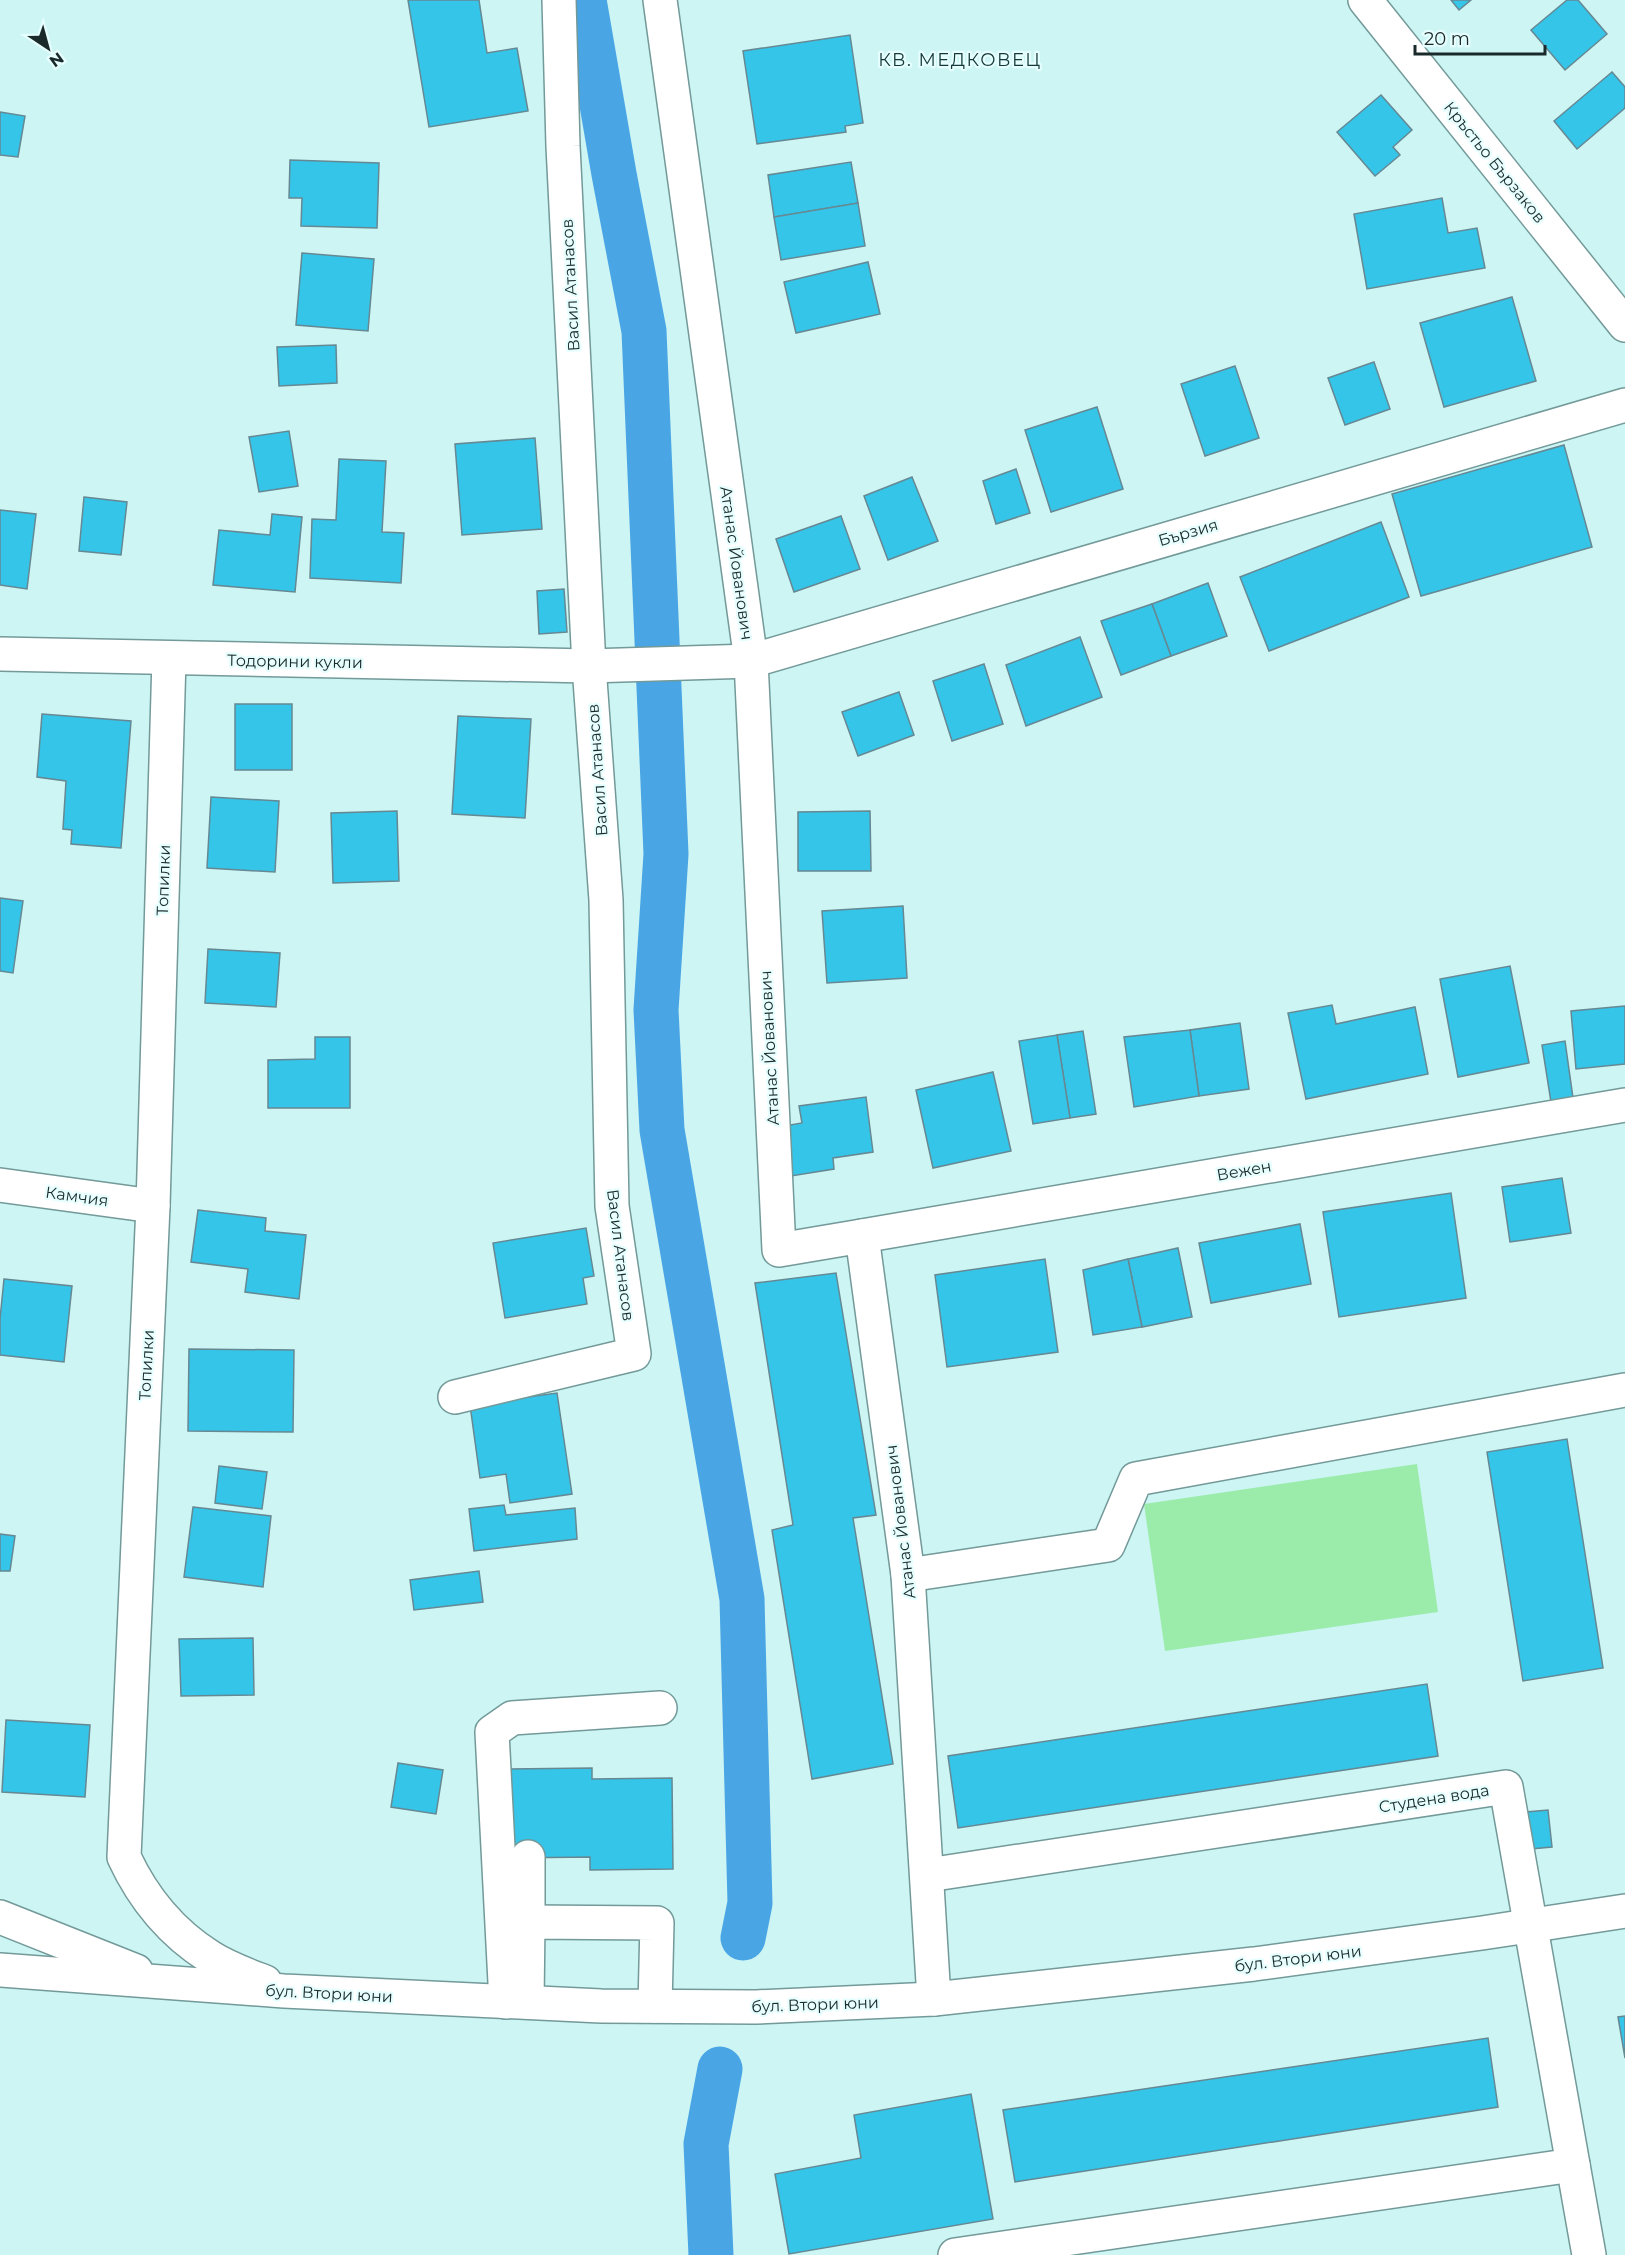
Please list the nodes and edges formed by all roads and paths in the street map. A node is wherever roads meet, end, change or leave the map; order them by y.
1 (560, 0) edge
2 (660, 0) edge
3 (1365, 0) edge
4 (1625, 325) edge
5 (1625, 405) edge
6 (0, 654) edge
7 (170, 659) junction
8 (751, 661) junction
9 (589, 666) junction
10 (1625, 1105) edge
11 (0, 1185) edge
12 (153, 1206) junction
13 (862, 1236) junction
14 (1625, 1390) edge
15 (455, 1397) dead end
16 (908, 1575) junction
17 (660, 1708) dead end
18 (528, 1857) dead end
19 (928, 1875) junction
20 (1625, 1911) edge
21 (0, 1917) edge
22 (528, 1922) junction
23 (1530, 1926) junction
24 (0, 1970) edge
25 (166, 1983) junction
26 (284, 1991) junction
27 (934, 1999) junction
28 (517, 2002) junction
29 (655, 2006) junction
30 (1573, 2165) junction
31 (955, 2255) edge
32 (1589, 2255) edge

1 - 9 street, Васил Атанасов
2 - 8 street, Атанас Йованович
3 - 4 street, Кръстьо Бързаков
5 - 8 street, Бързия
6 - 7 street, Тодорини кукли
7 - 9 street, Тодорини кукли
7 - 12 street, Топилки
8 - 9 street, Бързия
8 - 13 street, Атанас Йованович
9 - 15 street, Васил Атанасов
10 - 13 street, Вежен
11 - 12 street, Камчия
12 - 26 street, Топилки
13 - 16 street, Атанас Йованович
14 - 16 street
16 - 19 street, Атанас Йованович
17 - 28 street
18 - 22 street
19 - 23 street, Студена вода
19 - 27 street, Атанас Йованович
20 - 23 street, бул. Втори юни
21 - 25 street
22 - 28 street
22 - 29 street
23 - 27 street, бул. Втори юни
23 - 30 street, Студена вода
24 - 25 street, бул. Втори юни
25 - 26 street, бул. Втори юни
26 - 28 street, бул. Втори юни
27 - 29 street, бул. Втори юни
28 - 29 street, бул. Втори юни
30 - 31 street
30 - 32 street, Студена вода

